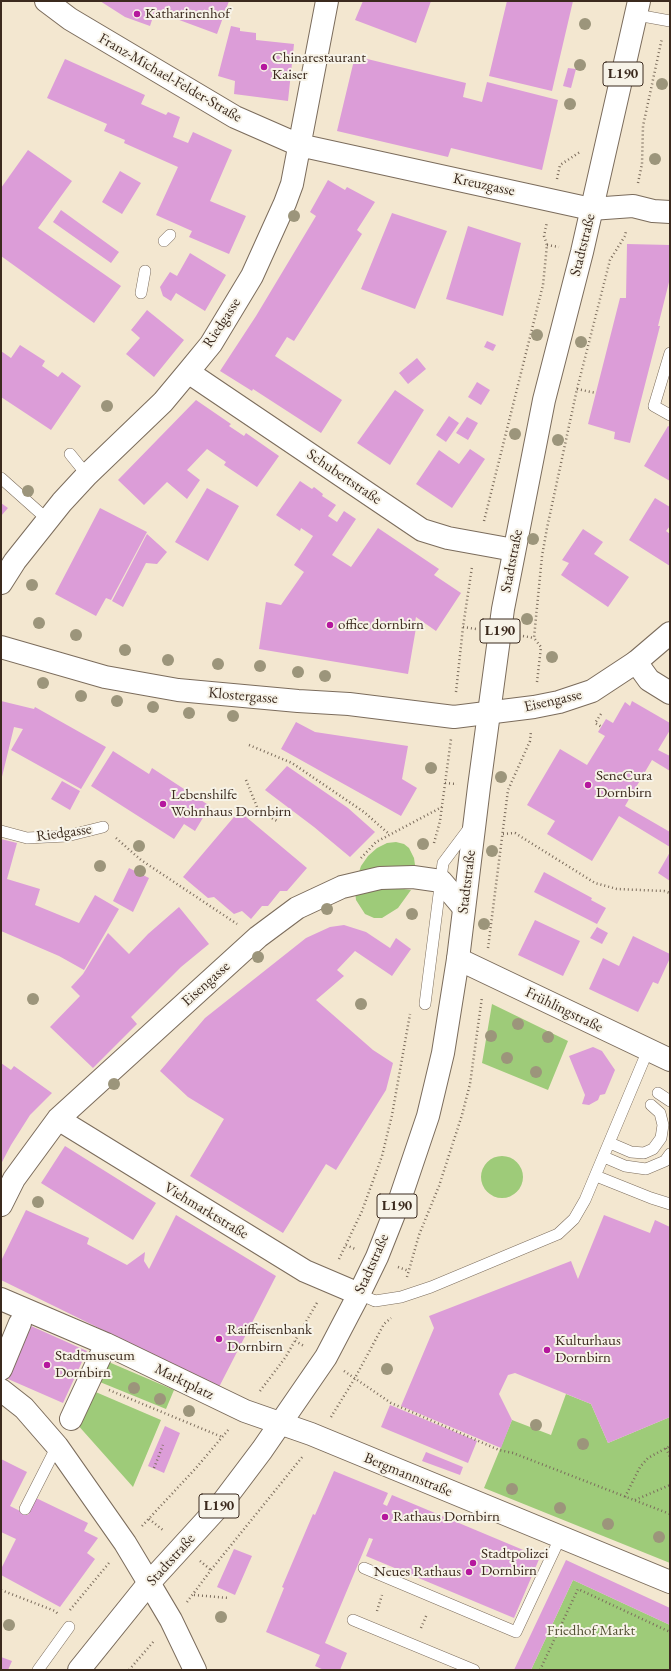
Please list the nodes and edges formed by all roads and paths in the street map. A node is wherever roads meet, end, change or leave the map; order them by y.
1 (46, 1) edge
2 (327, 1) edge
3 (638, 8) edge
4 (668, 21) edge
5 (299, 145) junction
6 (642, 164) dead end
7 (591, 209) junction
8 (670, 212) edge
9 (544, 236) dead end
10 (625, 236) dead end
11 (145, 271) dead end
12 (141, 293) dead end
13 (670, 353) edge
14 (188, 372) junction
15 (577, 389) junction
16 (596, 393) dead end
17 (670, 415) edge
18 (70, 454) dead end
19 (87, 475) junction
20 (1, 478) edge
21 (487, 512) dead end
22 (48, 520) junction
23 (514, 550) junction
24 (1, 583) edge
25 (670, 633) edge
26 (1, 647) edge
27 (541, 647) dead end
28 (636, 662) junction
29 (670, 693) edge
30 (490, 712) junction
31 (601, 714) dead end
32 (602, 727) dead end
33 (530, 741) dead end
34 (249, 745) dead end
35 (246, 780) dead end
36 (442, 807) dead end
37 (277, 821) dead end
38 (474, 822) junction
39 (103, 827) joint
40 (1, 832) edge
41 (503, 834) junction
42 (441, 881) junction
43 (670, 893) edge
44 (464, 908) junction
45 (258, 938) junction
46 (488, 951) dead end
47 (458, 959) junction
48 (483, 992) dead end
49 (425, 1004) dead end
50 (410, 1012) dead end
51 (648, 1050) junction
52 (670, 1060) edge
53 (658, 1093) dead end
54 (670, 1101) edge
55 (651, 1105) dead end
56 (58, 1119) junction
57 (610, 1143) junction
58 (670, 1154) edge
59 (604, 1157) junction
60 (596, 1176) junction
61 (670, 1204) edge
62 (1, 1205) edge
63 (408, 1276) dead end
64 (329, 1281) junction
65 (359, 1294) junction
66 (1, 1299) edge
67 (394, 1315) dead end
68 (20, 1323) dead end
69 (106, 1344) junction
70 (6, 1345) edge
71 (1, 1368) edge
72 (355, 1378) junction
73 (88, 1381) junction
74 (1, 1390) edge
75 (71, 1419) dead end
76 (280, 1422) junction
77 (327, 1422) dead end
78 (222, 1438) dead end
79 (163, 1445) dead end
80 (57, 1446) junction
81 (670, 1446) edge
82 (666, 1448) junction
83 (304, 1454) dead end
84 (670, 1457) edge
85 (154, 1468) dead end
86 (670, 1485) edge
87 (625, 1497) junction
88 (635, 1501) junction
89 (25, 1509) dead end
90 (670, 1514) edge
91 (148, 1519) dead end
92 (139, 1529) dead end
93 (560, 1538) junction
94 (364, 1568) dead end
95 (670, 1582) edge
96 (149, 1583) junction
97 (1, 1590) edge
98 (229, 1598) dead end
99 (171, 1620) junction
100 (353, 1620) dead end
101 (66, 1623) joint
102 (670, 1632) edge
103 (38, 1670) edge
104 (79, 1670) edge
105 (129, 1670) edge
106 (195, 1670) edge
107 (474, 1670) edge
108 (540, 1670) edge

1 - 5 street, Franz-Michael-Felder-Straße
2 - 5 street, Riedgasse
3 - 4 lane
3 - 7 street, Stadtstraße / L190
4 - 6 path
5 - 7 street, Kreuzgasse
5 - 14 street, Riedgasse
7 - 8 street, Kreuzgasse
7 - 23 street, Stadtstraße / L190
9 - 21 path
10 - 15 path
11 - 12 lane
13 - 17 lane
14 - 19 street, Riedgasse
14 - 23 street, Schubertstraße
15 - 16 path
15 - 27 path
18 - 19 lane
19 - 22 street, Riedgasse
20 - 22 lane
22 - 24 street, Riedgasse
23 - 30 street, Stadtstraße / L190
25 - 28 street, Eisengasse
26 - 30 street, Klostergasse
28 - 29 street
28 - 30 street, Eisengasse
30 - 38 street, Stadtstraße / L190
31 - 32 path
33 - 41 path
34 - 36 path
35 - 37 path
38 - 42 lane
38 - 44 street, Stadtstraße / L190
39 - 40 lane, Riedgasse
39 - 45 path
41 - 43 path
41 - 46 path
42 - 44 street
42 - 45 street, Eisengasse
42 - 49 lane
44 - 47 street, Stadtstraße / L190
45 - 56 street, Eisengasse
47 - 51 street, Frühlingstraße
47 - 65 street, Stadtstraße / L190
48 - 63 path
50 - 64 path
51 - 52 street, Frühlingstraße
51 - 57 lane
53 - 54 lane
55 - 57 lane
56 - 62 street, Eisengasse
56 - 64 street, Viehmarktstraße
57 - 59 lane
58 - 59 lane
59 - 60 lane
60 - 61 lane
60 - 65 lane
64 - 65 street, Viehmarktstraße
65 - 76 street, Stadtstraße / L190
66 - 69 street, Marktplatz
67 - 72 path
68 - 70 street
69 - 73 street
69 - 76 street, Marktplatz
70 - 71 street
72 - 77 path
72 - 87 path
73 - 75 street
73 - 78 path
74 - 80 street
76 - 93 street, Bergmannstraße
76 - 96 street, Stadtstraße / L190
79 - 85 path
80 - 89 lane
80 - 96 street
81 - 82 path
82 - 84 path
82 - 87 path
83 - 98 path
86 - 88 path
87 - 88 path
88 - 90 path
91 - 92 path
93 - 94 lane
93 - 95 street, Bergmannstraße
96 - 99 street
96 - 104 street, Stadtstraße / L190
97 - 101 path
99 - 105 path
99 - 106 street
100 - 107 lane
101 - 103 lane
102 - 108 path

